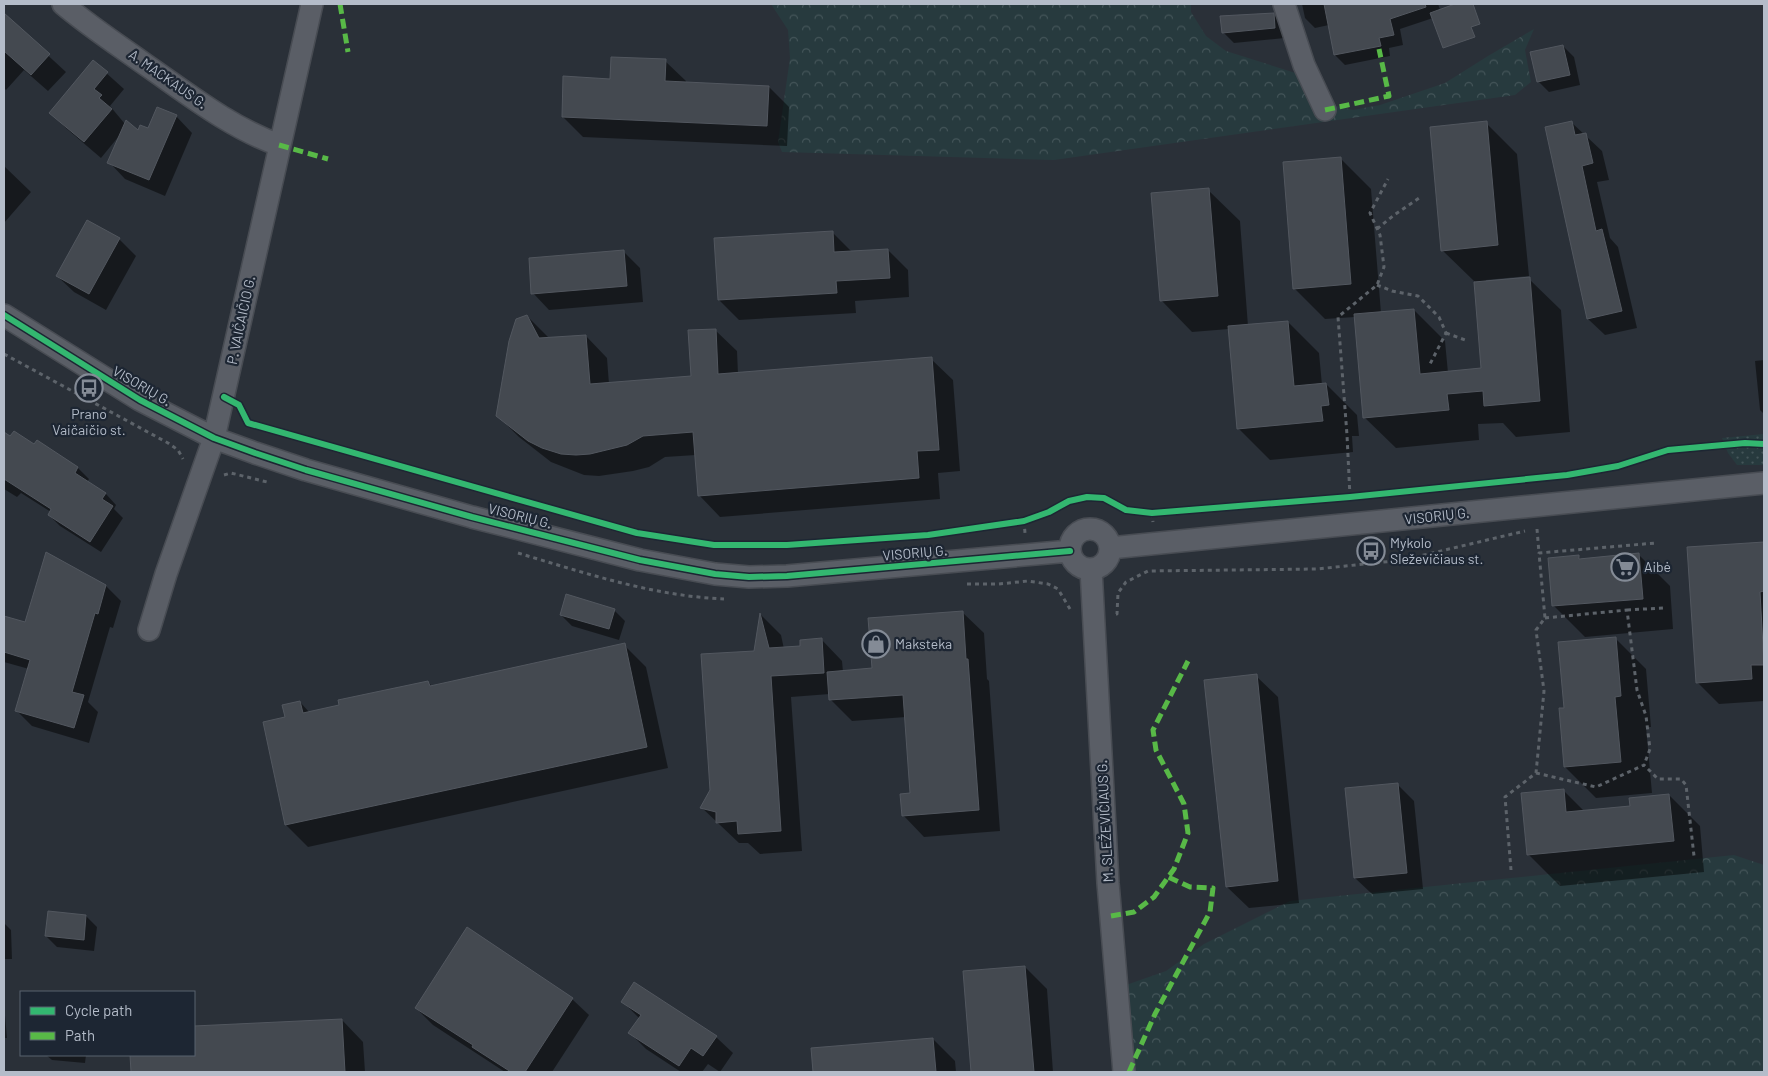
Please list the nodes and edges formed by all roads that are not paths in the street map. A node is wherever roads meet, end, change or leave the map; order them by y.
1 (63, 4) edge
2 (312, 4) edge
3 (1284, 4) edge
4 (1325, 110) dead end
5 (279, 145) junction
6 (4, 315) edge
7 (214, 438) junction
8 (1764, 483) edge
9 (1110, 548) junction
10 (1070, 551) junction
11 (1091, 569) junction
12 (149, 630) dead end
13 (1124, 1072) edge

1 - 5 street, A. MACKAUS G.
2 - 5 street, P. VAIČAIČIO G.
3 - 4 street
5 - 7 street, P. VAIČAIČIO G.
6 - 7 street, VISORIŲ G.
7 - 10 street, VISORIŲ G.
7 - 12 street, P. VAIČAIČIO G.
8 - 9 street, VISORIŲ G.
9 - 10 street
9 - 11 street
10 - 11 street
11 - 13 street, M. SLEŽEVIČIAUS G.

